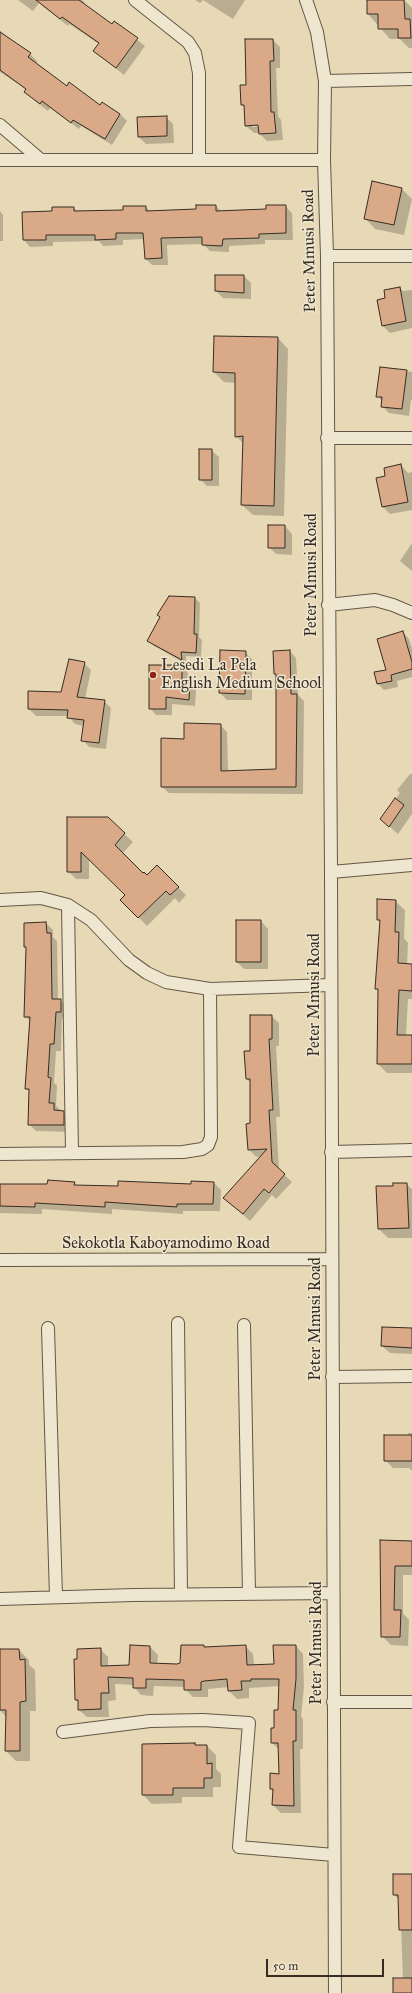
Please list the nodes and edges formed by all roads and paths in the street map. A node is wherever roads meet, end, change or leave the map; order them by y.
1 (135, 0) edge
2 (306, 0) edge
3 (412, 79) edge
4 (325, 81) junction
5 (0, 125) edge
6 (0, 160) edge
7 (41, 160) junction
8 (198, 160) junction
9 (324, 160) junction
10 (327, 256) junction
11 (412, 256) edge
12 (327, 438) junction
13 (412, 438) edge
14 (328, 605) junction
15 (412, 613) edge
16 (412, 865) edge
17 (331, 872) junction
18 (0, 900) edge
19 (68, 905) junction
20 (331, 985) junction
21 (210, 989) junction
22 (412, 1150) edge
23 (72, 1152) junction
24 (331, 1152) junction
25 (0, 1154) edge
26 (331, 1259) junction
27 (0, 1260) edge
28 (178, 1323) dead end
29 (244, 1325) dead end
30 (48, 1328) dead end
31 (412, 1376) edge
32 (332, 1377) junction
33 (333, 1593) junction
34 (181, 1594) junction
35 (249, 1594) junction
36 (56, 1597) junction
37 (0, 1599) edge
38 (333, 1702) junction
39 (412, 1702) edge
40 (63, 1732) dead end
41 (334, 1855) junction
42 (335, 1993) edge

1 - 8 street
2 - 4 street, Peter Mmusi Road
3 - 4 street
4 - 9 street, Peter Mmusi Road
5 - 7 street
6 - 7 street
7 - 8 street
8 - 9 street
9 - 10 street, Peter Mmusi Road
10 - 11 street
10 - 12 street, Peter Mmusi Road
12 - 13 street
12 - 14 street, Peter Mmusi Road
14 - 15 street
14 - 17 street, Peter Mmusi Road
16 - 17 street
17 - 20 street, Peter Mmusi Road
18 - 19 street
19 - 21 street
19 - 23 street
20 - 21 street
20 - 24 street, Peter Mmusi Road
21 - 23 street
22 - 24 street
23 - 25 street
24 - 26 street, Peter Mmusi Road
26 - 27 street, Sekokotla Kaboyamodimo Road
26 - 32 street, Peter Mmusi Road
28 - 34 street
29 - 35 street
30 - 36 street
31 - 32 street
32 - 33 street, Peter Mmusi Road
33 - 35 street
33 - 38 street, Peter Mmusi Road
34 - 35 street
34 - 36 street
36 - 37 street
38 - 39 street
38 - 41 street, Peter Mmusi Road
40 - 41 street
41 - 42 street, Peter Mmusi Road

